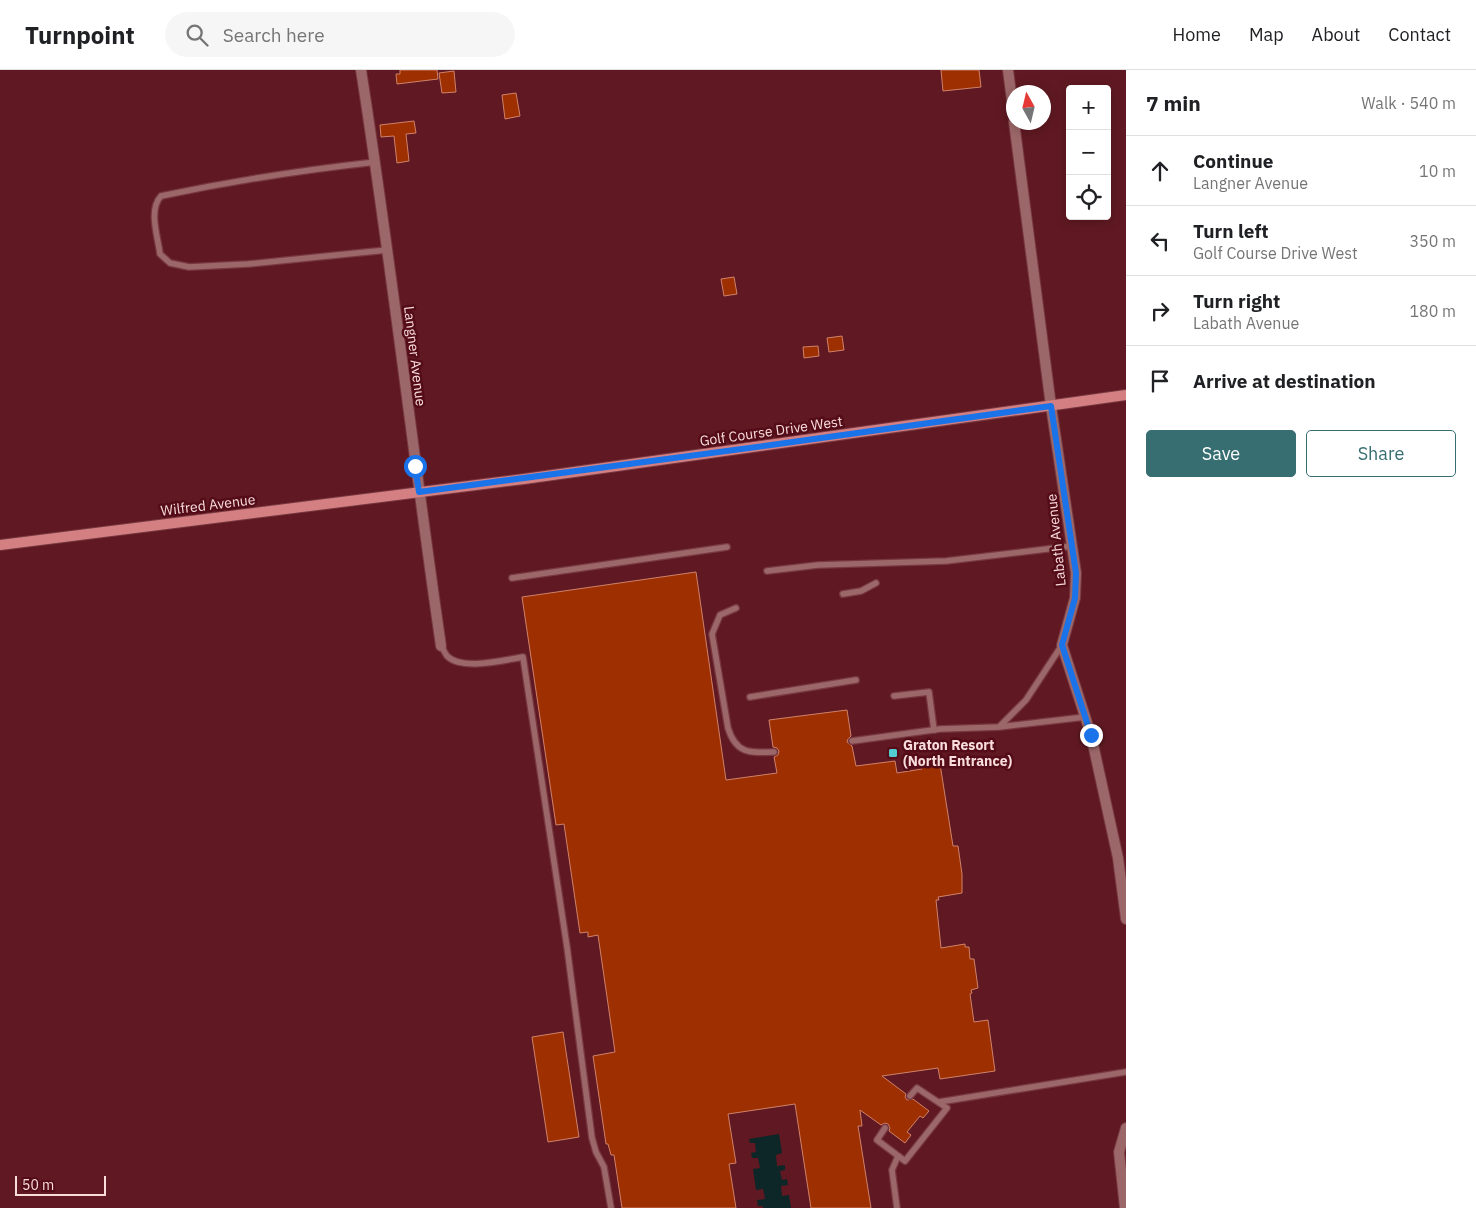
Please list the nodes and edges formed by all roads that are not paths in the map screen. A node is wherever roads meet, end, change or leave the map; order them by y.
1 (361, 70) edge
2 (1008, 70) edge
3 (1010, 85) edge
4 (1015, 130) edge
5 (376, 162) junction
6 (387, 250) junction
7 (1126, 395) edge
8 (1051, 406) junction
9 (419, 492) junction
10 (0, 545) edge
11 (1072, 546) junction
12 (727, 547) dead end
13 (767, 571) dead end
14 (512, 578) dead end
15 (876, 582) dead end
16 (843, 594) dead end
17 (736, 608) dead end
18 (1062, 645) junction
19 (441, 646) joint
20 (856, 680) dead end
21 (894, 696) dead end
22 (750, 697) dead end
23 (1085, 717) junction
24 (999, 727) junction
25 (934, 730) junction
26 (852, 741) dead end
27 (774, 752) dead end
28 (1122, 862) edge
29 (1124, 892) edge
30 (1126, 919) edge
31 (1126, 1072) edge
32 (910, 1096) dead end
33 (939, 1102) junction
34 (885, 1128) dead end
35 (1126, 1128) edge
36 (898, 1156) junction
37 (611, 1208) edge
38 (897, 1208) edge
39 (1125, 1208) edge

1 - 5 street, Langner Avenue
2 - 3 street
4 - 8 street, Labath Avenue
5 - 6 street, Langner Avenue
5 - 6 lane
6 - 9 street, Langner Avenue
7 - 8 street, Golf Course Drive West
8 - 9 street, Golf Course Drive West
8 - 11 street, Labath Avenue
9 - 10 street, Wilfred Avenue
9 - 19 street, Langner Avenue
11 - 13 lane
11 - 18 street, Labath Avenue
12 - 14 lane
15 - 16 lane
17 - 27 lane
18 - 23 street
18 - 24 lane
19 - 37 lane
20 - 22 lane
21 - 25 lane
23 - 24 lane
23 - 28 street
24 - 25 lane
25 - 26 lane
28 - 29 street
29 - 30 street
31 - 33 lane
32 - 33 lane
33 - 36 lane
34 - 36 lane
35 - 39 street
36 - 38 lane

